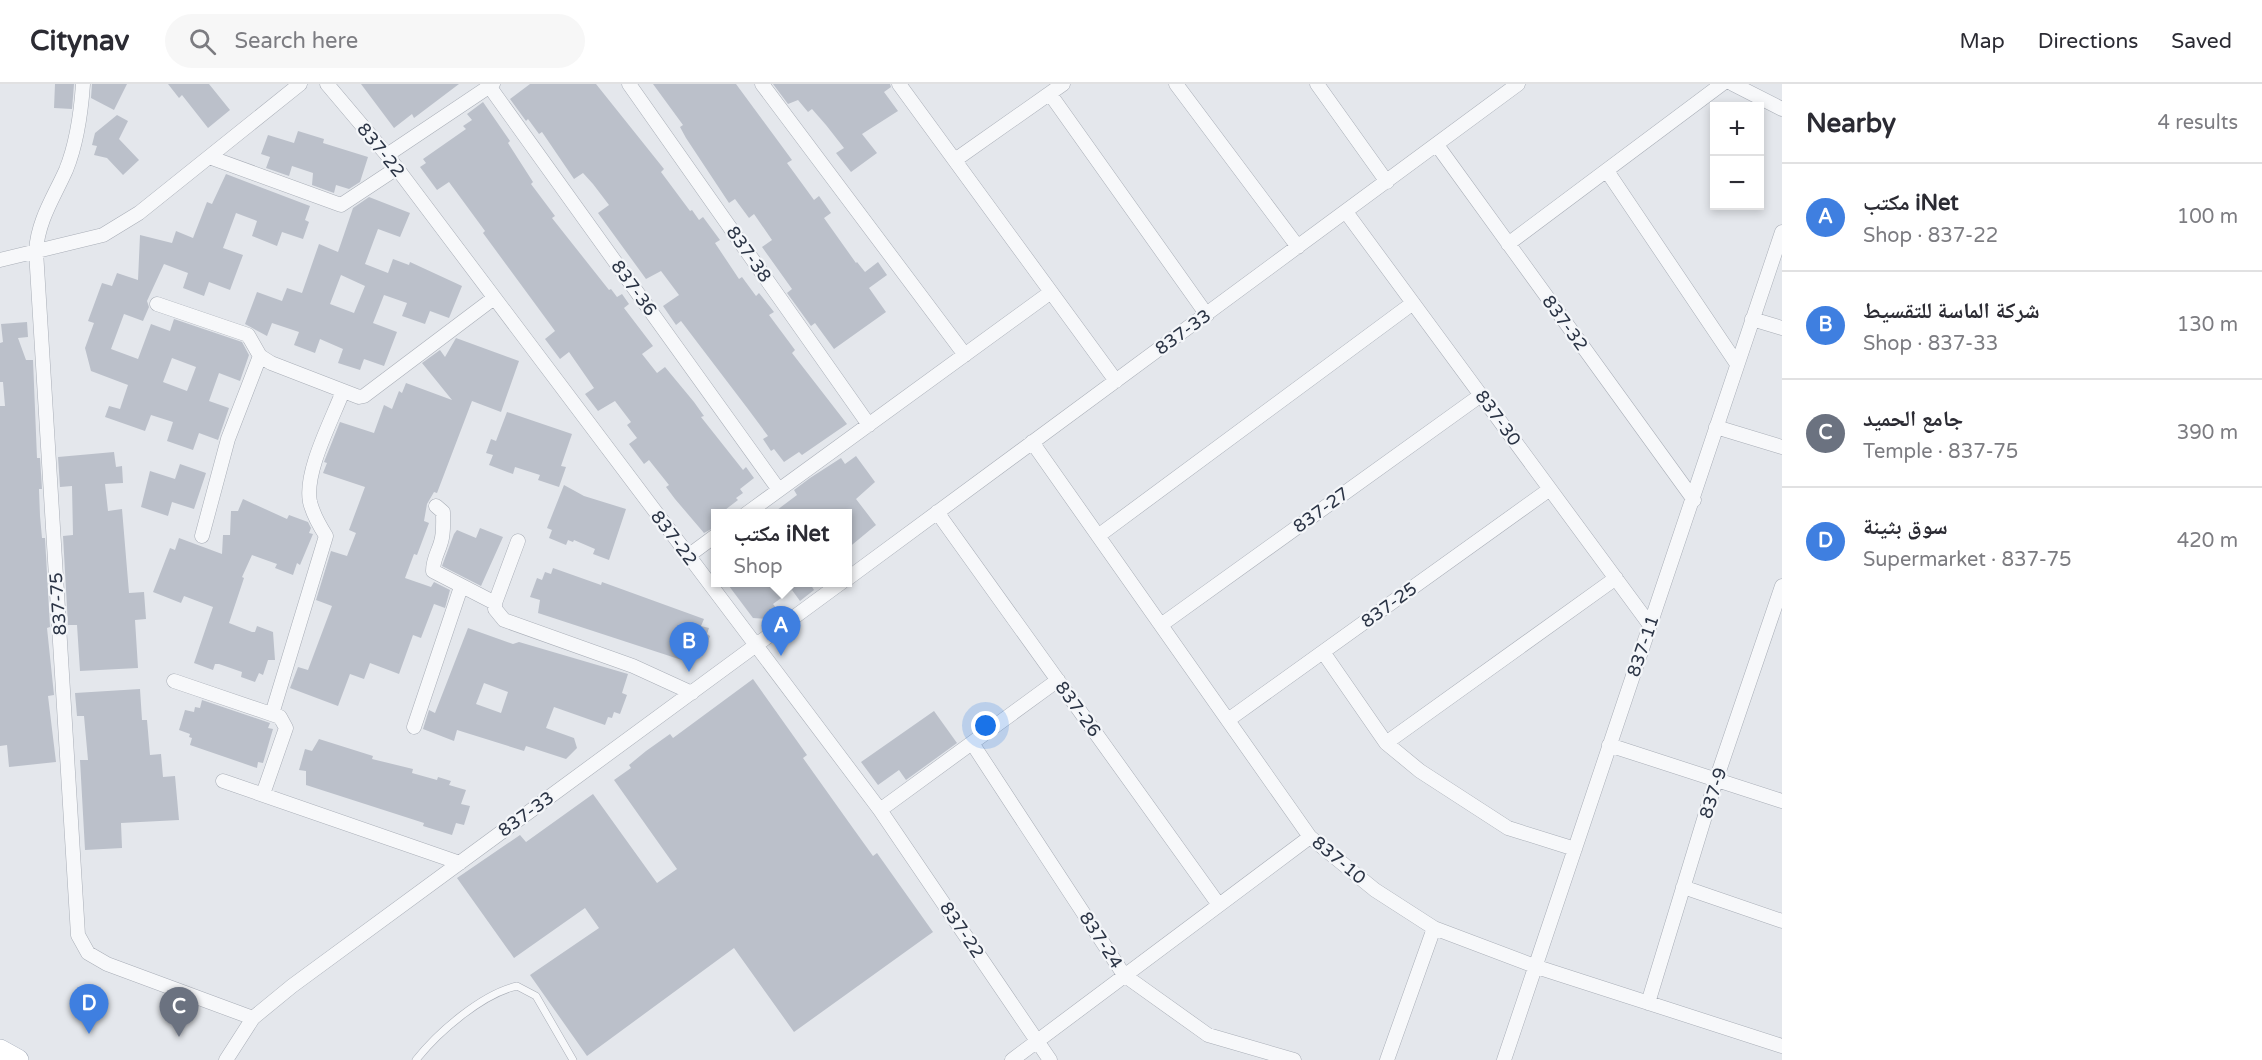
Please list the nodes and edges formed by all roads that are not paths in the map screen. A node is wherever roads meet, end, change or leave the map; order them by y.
1 (83, 84) edge
2 (300, 84) edge
3 (327, 84) edge
4 (629, 84) edge
5 (762, 84) edge
6 (899, 84) edge
7 (1064, 84) edge
8 (1176, 84) edge
9 (1317, 84) edge
10 (1518, 84) edge
11 (1722, 84) edge
12 (1733, 84) edge
13 (491, 85) edge
14 (1050, 94) junction
15 (1782, 109) edge
16 (1437, 145) junction
17 (387, 155) junction
18 (209, 157) junction
19 (955, 160) junction
20 (397, 168) junction
21 (1607, 171) junction
22 (1387, 182) junction
23 (1346, 212) junction
24 (1782, 232) edge
25 (1508, 244) junction
26 (1299, 247) junction
27 (36, 251) junction
28 (0, 260) edge
29 (1051, 292) junction
30 (494, 298) junction
31 (1413, 303) junction
32 (157, 304) dead end
33 (1207, 315) junction
34 (1752, 319) junction
35 (1782, 328) edge
36 (965, 355) junction
37 (260, 356) junction
38 (1737, 364) junction
39 (1116, 381) junction
40 (343, 391) junction
41 (1481, 395) junction
42 (868, 425) junction
43 (1716, 427) junction
44 (1032, 442) junction
45 (1782, 447) edge
46 (779, 489) junction
47 (1550, 489) junction
48 (1694, 500) junction
49 (436, 506) dead end
50 (752, 509) edge
51 (937, 512) junction
52 (202, 536) dead end
53 (1098, 536) junction
54 (711, 539) edge
55 (518, 541) dead end
56 (688, 556) junction
57 (852, 575) edge
58 (1616, 579) junction
59 (1782, 586) edge
60 (461, 587) junction
61 (711, 587) edge
62 (711, 587) edge
63 (835, 587) edge
64 (495, 603) junction
65 (1161, 625) junction
66 (1650, 625) junction
67 (755, 646) junction
68 (1323, 652) junction
69 (1058, 680) junction
70 (174, 681) dead end
71 (692, 693) junction
72 (272, 714) junction
73 (1228, 720) junction
74 (414, 728) dead end
75 (972, 743) junction
76 (1386, 743) junction
77 (1609, 745) junction
78 (1716, 780) junction
79 (224, 781) dead end
80 (262, 794) junction
81 (1782, 801) edge
82 (880, 810) junction
83 (1310, 837) junction
84 (1575, 849) junction
85 (460, 863) junction
86 (1683, 887) junction
87 (1219, 905) junction
88 (1782, 921) edge
89 (1434, 928) junction
90 (1537, 967) junction
91 (1124, 975) junction
92 (1648, 1003) junction
93 (253, 1017) junction
94 (1037, 1040) junction
95 (1782, 1046) edge
96 (0, 1050) edge
97 (0, 1056) edge
98 (11, 1060) edge
99 (18, 1060) edge
100 (226, 1060) edge
101 (416, 1060) edge
102 (573, 1060) edge
103 (1012, 1060) edge
104 (1050, 1060) edge
105 (1294, 1060) edge
106 (1387, 1060) edge
107 (1504, 1060) edge

1 - 27 street, 837-75
2 - 18 street
3 - 17 street, 837-22
4 - 42 street, 837-38
5 - 36 street
6 - 19 street
7 - 14 street
8 - 26 street
9 - 22 street
10 - 16 street, 837-33
11 - 21 street
12 - 15 street
13 - 17 street
13 - 46 street, 837-36
14 - 19 street
14 - 33 street
16 - 22 street, 837-33
16 - 25 street, 837-32
17 - 20 street, 837-22
18 - 20 street
18 - 27 street
19 - 29 street
20 - 30 street, 837-22
21 - 25 street
21 - 38 street
22 - 23 street, 837-33
23 - 26 street, 837-33
23 - 31 street, 837-30
24 - 34 street, 837-11
25 - 48 street, 837-32
26 - 33 street, 837-33
27 - 28 street
27 - 93 street, 837-75
29 - 36 street
29 - 39 street
30 - 40 street
30 - 56 street, 837-22
31 - 41 street, 837-30
31 - 53 street
32 - 37 street
33 - 39 street, 837-33
34 - 35 street
34 - 38 street, 837-11
36 - 42 street
37 - 40 street
37 - 52 street
38 - 43 street, 837-11
39 - 44 street, 837-33
40 - 72 street
41 - 47 street, 837-30
41 - 65 street, 837-27
42 - 46 street
43 - 45 street
43 - 48 street, 837-11
44 - 51 street, 837-33
44 - 53 street, 837-10
46 - 50 street
47 - 58 street, 837-30
47 - 68 street, 837-25
48 - 66 street, 837-11
49 - 60 street
51 - 57 street, 837-33
51 - 69 street, 837-26
53 - 65 street, 837-10
54 - 56 street
55 - 64 street
56 - 62 street, 837-22
58 - 66 street, 837-30
58 - 76 street
59 - 78 street, 837-9
60 - 64 street
60 - 74 street
61 - 67 street, 837-22
63 - 67 street, 837-33
64 - 71 street
65 - 73 street, 837-10
66 - 77 street, 837-11
67 - 71 street, 837-33
67 - 82 street, 837-22
68 - 73 street, 837-25
68 - 76 street
69 - 75 street
69 - 87 street, 837-26
70 - 72 street
71 - 85 street, 837-33
72 - 80 street
73 - 83 street, 837-10
75 - 82 street
75 - 91 street, 837-24
76 - 84 street
77 - 78 street
77 - 84 street, 837-11
78 - 81 street
78 - 86 street, 837-9
79 - 80 street
80 - 85 street
82 - 94 street, 837-22
83 - 87 street
83 - 89 street, 837-10
84 - 90 street, 837-11
85 - 93 street, 837-33
86 - 88 street
86 - 92 street, 837-9
87 - 91 street
89 - 90 street, 837-10
89 - 106 street
90 - 92 street, 837-10
90 - 107 street, 837-11
91 - 94 street
91 - 105 street, 837-24
92 - 95 street, 837-10
93 - 100 street, 837-33
94 - 103 street
94 - 104 street, 837-22
96 - 99 main road
97 - 98 main road
101 - 102 lane

